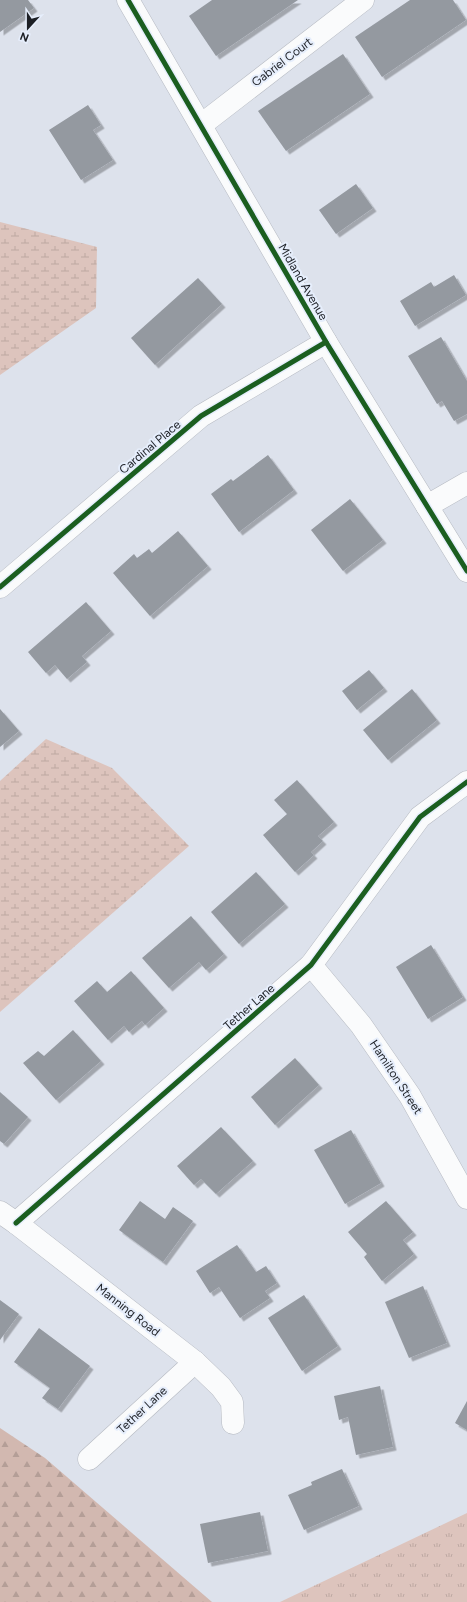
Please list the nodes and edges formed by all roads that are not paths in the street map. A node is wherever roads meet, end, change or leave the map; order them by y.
1 (128, 0) edge
2 (363, 0) edge
3 (201, 125) junction
4 (326, 342) junction
5 (467, 483) edge
6 (427, 506) junction
7 (467, 571) edge
8 (0, 586) edge
9 (467, 782) edge
10 (311, 965) junction
11 (467, 1198) edge
12 (8, 1217) edge
13 (194, 1362) junction
14 (233, 1423) dead end
15 (89, 1459) dead end

1 - 3 street, Midland Avenue
2 - 3 street, Gabriel Court
3 - 4 street, Midland Avenue
4 - 6 street, Midland Avenue
4 - 8 street, Cardinal Place
5 - 6 street
6 - 7 street, Midland Avenue
9 - 10 street, Tether Lane
10 - 11 street, Hamilton Street
10 - 12 street, Tether Lane
12 - 13 street, Manning Road
13 - 14 street, Manning Road
13 - 15 street, Tether Lane

